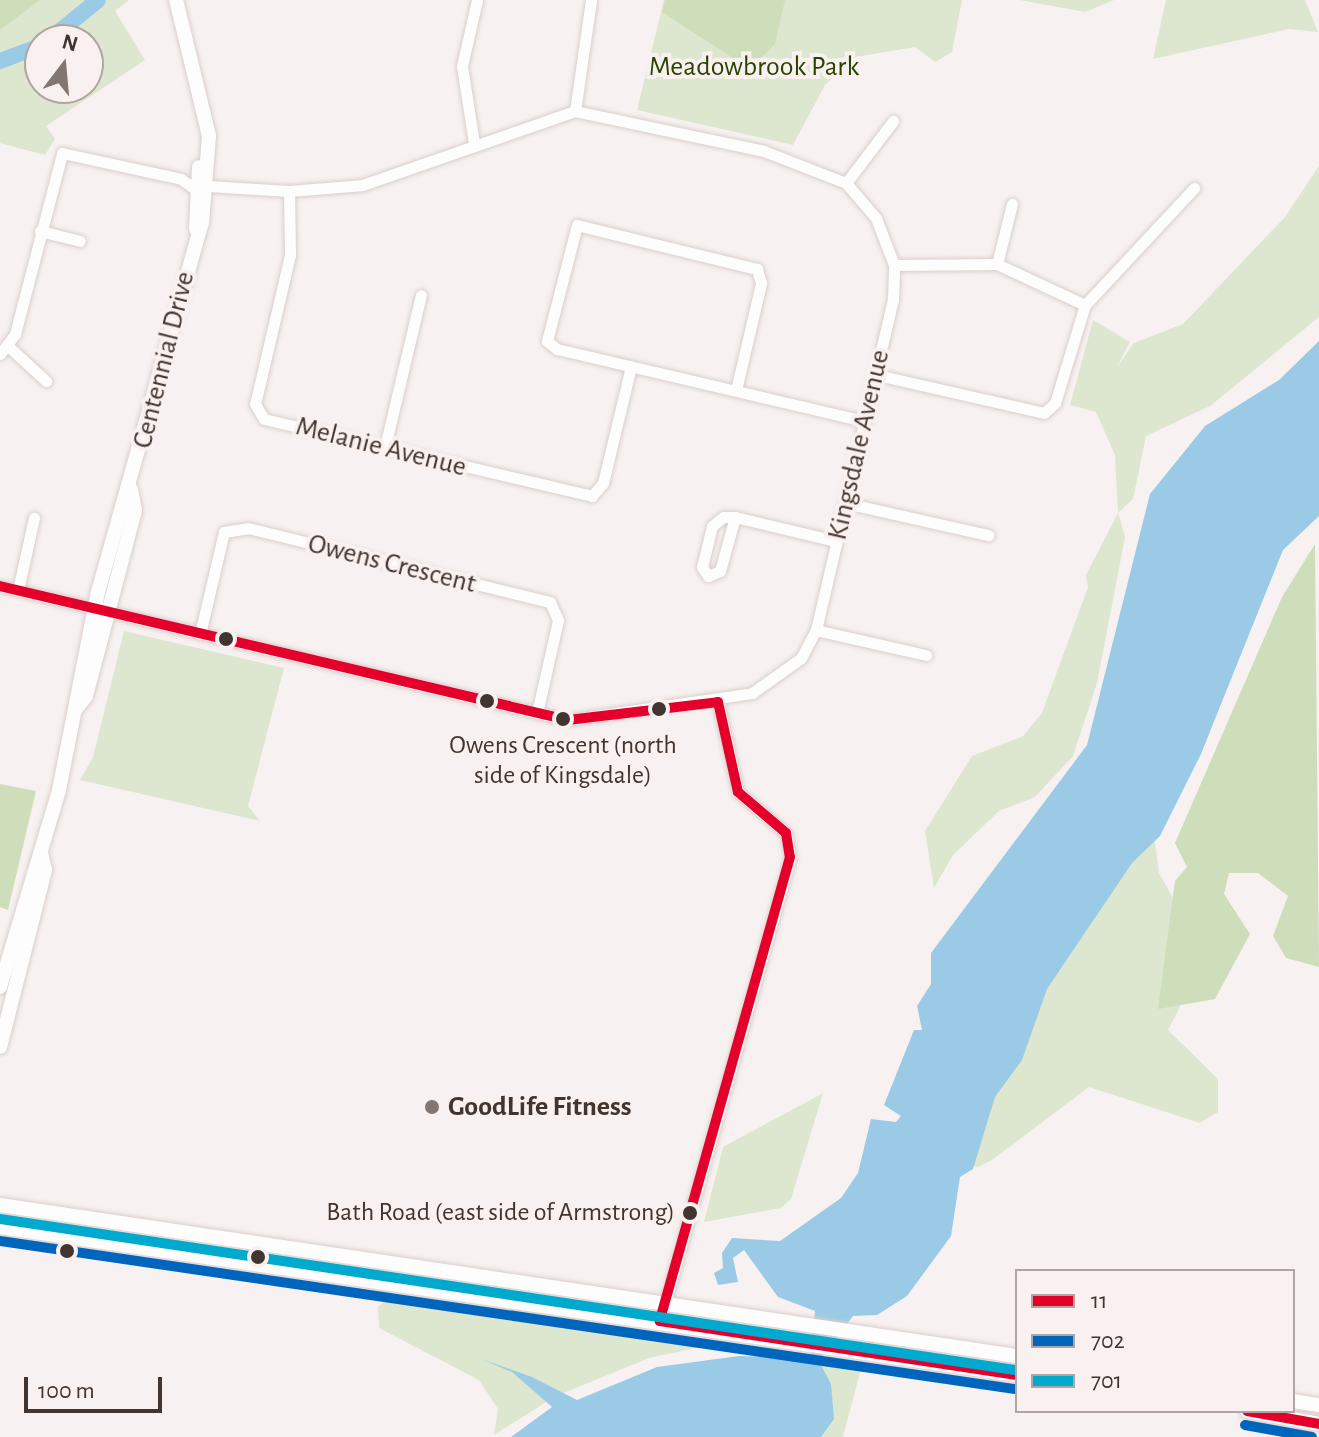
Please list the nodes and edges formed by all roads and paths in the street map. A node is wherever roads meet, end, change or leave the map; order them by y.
1 (477, 0) edge
2 (591, 0) edge
3 (176, 1) edge
4 (575, 111) junction
5 (893, 121) dead end
6 (474, 143) junction
7 (846, 183) junction
8 (202, 188) junction
9 (1194, 188) dead end
10 (289, 191) junction
11 (1012, 204) dead end
12 (40, 231) junction
13 (80, 241) dead end
14 (997, 264) junction
15 (894, 265) junction
16 (421, 295) dead end
17 (1085, 305) junction
18 (4, 350) edge
19 (631, 366) junction
20 (877, 375) junction
21 (46, 381) dead end
22 (736, 390) junction
23 (865, 421) junction
24 (385, 447) junction
25 (846, 503) junction
26 (735, 517) junction
27 (34, 518) dead end
28 (988, 535) dead end
29 (836, 541) junction
30 (0, 586) edge
31 (18, 590) junction
32 (101, 609) junction
33 (816, 630) junction
34 (200, 634) junction
35 (926, 655) dead end
36 (718, 702) junction
37 (537, 713) junction
38 (41, 853) junction
39 (0, 987) edge
40 (0, 1047) edge
41 (0, 1205) edge
42 (0, 1227) edge
43 (662, 1304) junction
44 (660, 1321) junction
45 (1015, 1356) edge
46 (1015, 1375) edge
47 (1295, 1401) edge
48 (1319, 1405) edge
49 (1258, 1413) edge
50 (1319, 1424) edge

1 - 6 street
2 - 4 street
3 - 8 main road, Centennial Drive
4 - 6 street, Kingsdale Avenue
4 - 7 street, Kingsdale Avenue
5 - 7 street
6 - 10 street, Kingsdale Avenue
7 - 15 street, Kingsdale Avenue
8 - 10 street, Kingsdale Avenue
8 - 12 street
8 - 32 main road, Centennial Drive
9 - 17 street
10 - 24 street, Melanie Avenue
11 - 14 street
12 - 13 street
12 - 18 street
14 - 15 street
14 - 17 street
15 - 20 street, Kingsdale Avenue
16 - 24 street
17 - 20 street
18 - 21 street
19 - 22 street
19 - 22 street
19 - 24 street, Melanie Avenue
20 - 23 street, Kingsdale Avenue
22 - 23 street
23 - 25 street, Kingsdale Avenue
25 - 28 street
25 - 29 street, Kingsdale Avenue
26 - 26 street
26 - 29 street
27 - 31 street
29 - 33 street, Kingsdale Avenue
30 - 31 street, Kingsdale Avenue
31 - 32 street, Kingsdale Avenue
32 - 34 street, Kingsdale Avenue
32 - 38 main road, Centennial Drive
33 - 35 street
33 - 36 street, Kingsdale Avenue
34 - 37 street, Kingsdale Avenue
34 - 37 street, Owens Crescent
36 - 37 street, Kingsdale Avenue
36 - 43 street
38 - 39 main road, Centennial Drive
38 - 40 main road, Centennial Drive
41 - 43 main road
42 - 44 main road
43 - 44 street
43 - 45 main road
44 - 46 main road
47 - 48 main road
49 - 50 main road

